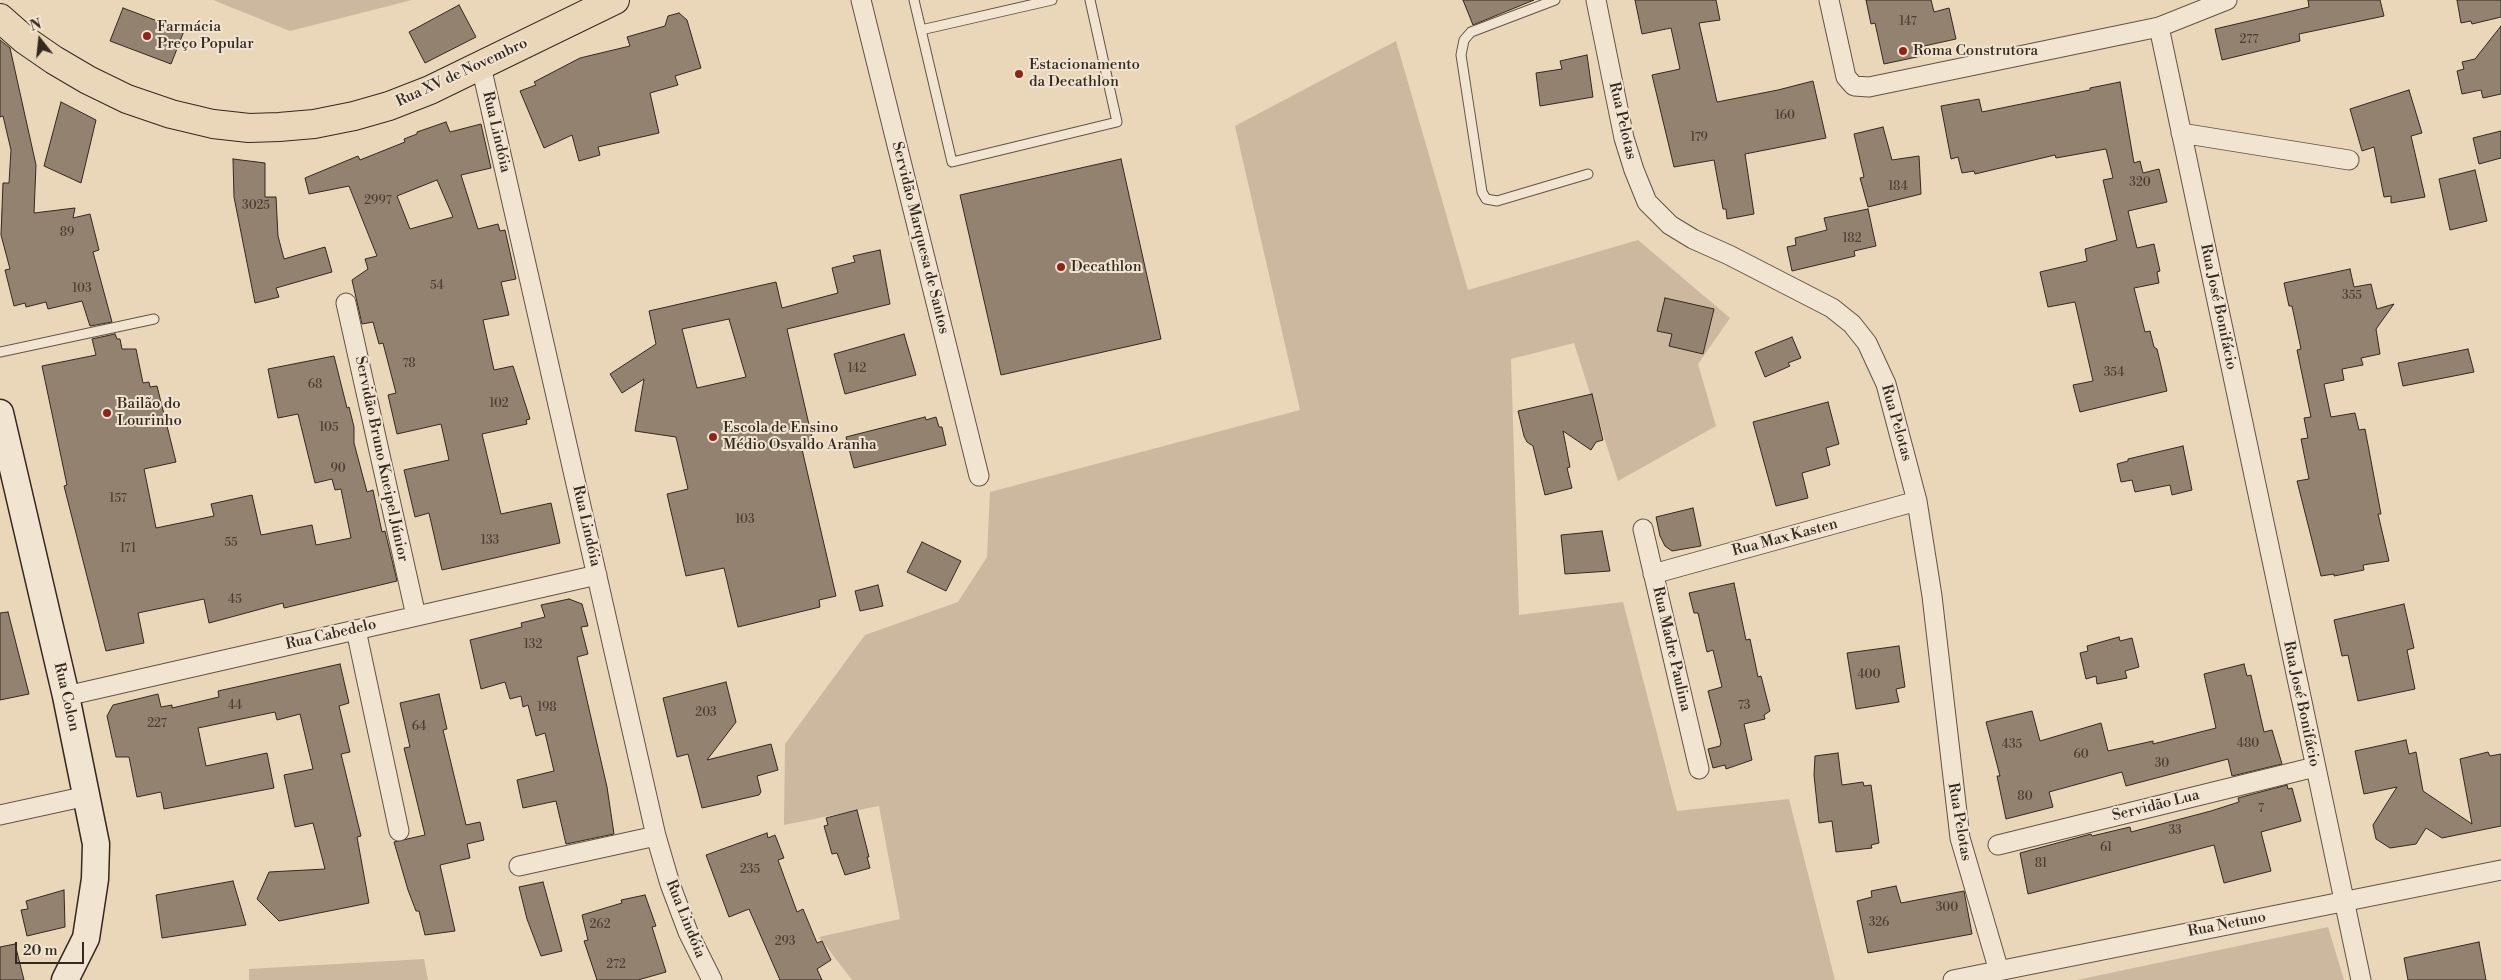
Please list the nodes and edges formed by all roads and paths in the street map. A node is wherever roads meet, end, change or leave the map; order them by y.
1 (616, 0) edge
2 (861, 0) edge
3 (914, 0) edge
4 (1052, 0) edge
5 (1090, 0) edge
6 (1556, 0) edge
7 (1596, 0) edge
8 (1829, 0) edge
9 (2227, 0) edge
10 (0, 18) edge
11 (2159, 27) junction
12 (921, 30) junction
13 (482, 66) junction
14 (2181, 133) junction
15 (2349, 160) dead end
16 (1588, 174) dead end
17 (346, 303) dead end
18 (154, 319) dead end
19 (0, 352) edge
20 (0, 413) edge
21 (979, 476) dead end
22 (1918, 501) junction
23 (1643, 529) dead end
24 (1653, 574) junction
25 (597, 575) junction
26 (416, 616) junction
27 (356, 630) junction
28 (66, 696) junction
29 (2315, 767) junction
30 (1699, 769) dead end
31 (87, 796) junction
32 (0, 815) edge
33 (399, 831) dead end
34 (656, 836) junction
35 (1998, 845) dead end
36 (519, 866) dead end
37 (2501, 870) edge
38 (2344, 902) junction
39 (1999, 971) junction
40 (65, 980) edge
41 (712, 980) edge
42 (1952, 980) edge
43 (2361, 980) edge

1 - 13 main road, Rua XV de Novembro
2 - 21 street, Servidão Marquesa de Santos
3 - 12 lane
4 - 12 lane
5 - 12 lane
6 - 16 lane
7 - 22 street, Rua Pelotas
8 - 11 street
9 - 11 street
10 - 13 main road, Rua XV de Novembro
11 - 14 street, Rua José Bonifácio
13 - 25 street, Rua Lindóia
14 - 15 street
14 - 29 street, Rua José Bonifácio
17 - 26 street, Servidão Bruno Kneipel Júnior
18 - 19 lane
20 - 28 street, Rua Colon
22 - 24 street, Rua Max Kasten
22 - 39 street, Rua Pelotas
23 - 24 street, Rua Madre Paulina
24 - 30 street, Rua Madre Paulina
25 - 26 street, Rua Cabedelo
25 - 34 street, Rua Lindóia
26 - 27 street, Rua Cabedelo
27 - 28 street, Rua Cabedelo
27 - 33 street
28 - 31 street, Rua Colon
29 - 35 street, Servidão Lua
29 - 38 street, Rua José Bonifácio
31 - 32 street
31 - 40 street, Rua Colon
34 - 36 street
34 - 41 street, Rua Lindóia
37 - 38 street, Rua Netuno
38 - 39 street, Rua Netuno
38 - 43 street, Rua José Bonifácio
39 - 42 street, Rua Netuno

